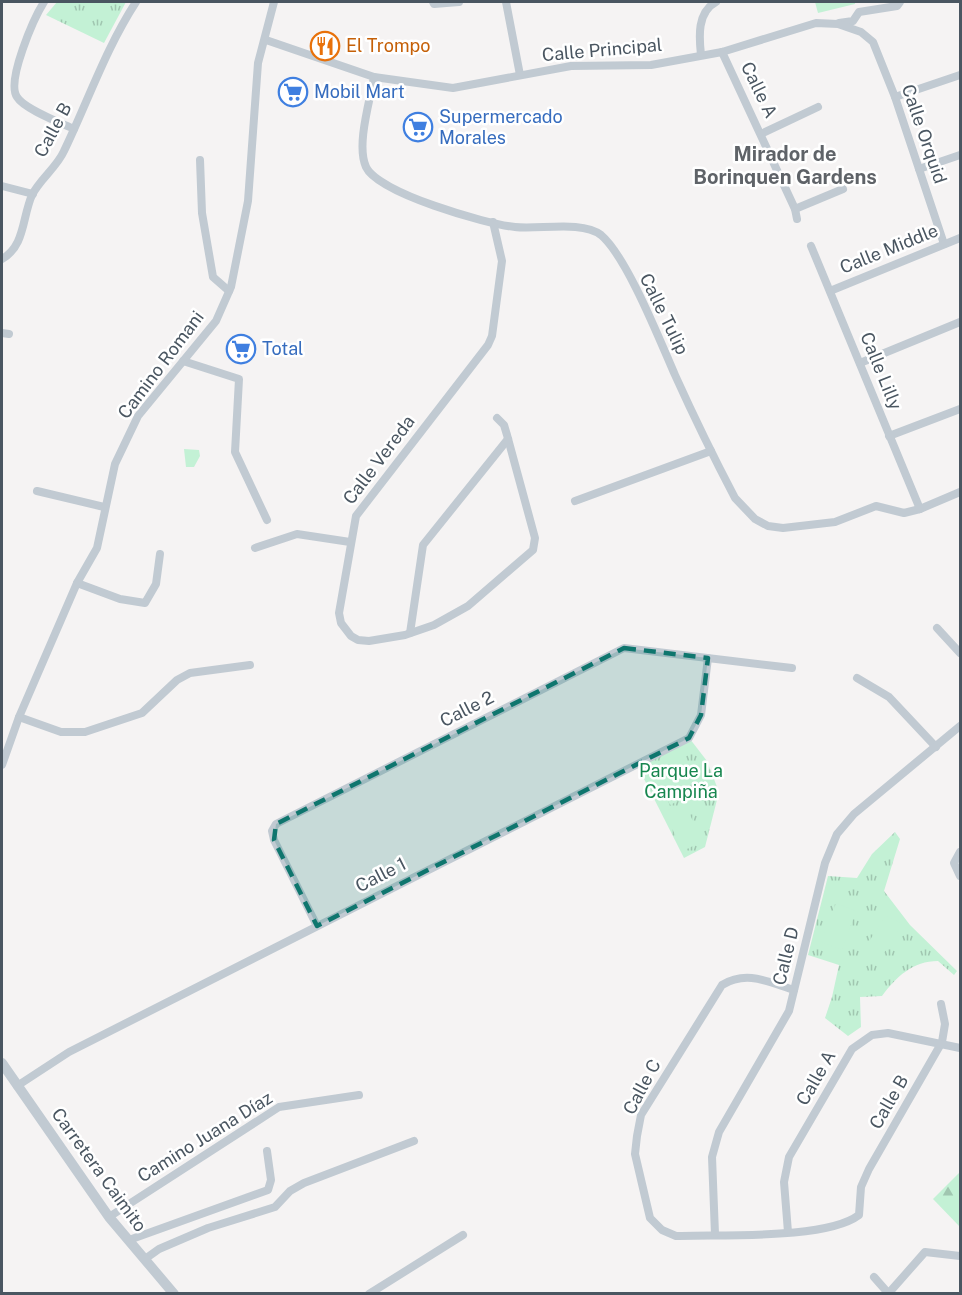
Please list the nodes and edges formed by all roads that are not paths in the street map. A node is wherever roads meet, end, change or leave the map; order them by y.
1 (44, 2) edge
2 (136, 2) edge
3 (274, 2) edge
4 (459, 2) edge
5 (507, 2) edge
6 (716, 2) edge
7 (900, 2) edge
8 (434, 3) edge
9 (829, 24) junction
10 (868, 38) joint
11 (266, 40) junction
12 (722, 52) junction
13 (701, 55) junction
14 (520, 75) junction
15 (960, 75) edge
16 (374, 77) junction
17 (895, 97) junction
18 (818, 106) dead end
19 (74, 129) junction
20 (761, 134) junction
21 (960, 155) edge
22 (200, 160) dead end
23 (919, 169) junction
24 (2, 186) edge
25 (843, 189) dead end
26 (33, 194) junction
27 (795, 209) junction
28 (797, 219) dead end
29 (493, 222) junction
30 (960, 238) edge
31 (944, 244) junction
32 (812, 246) dead end
33 (2, 259) edge
34 (229, 291) junction
35 (830, 291) junction
36 (960, 322) edge
37 (183, 361) junction
38 (860, 363) junction
39 (960, 409) edge
40 (497, 418) dead end
41 (889, 436) junction
42 (508, 438) junction
43 (711, 451) junction
44 (37, 490) dead end
45 (960, 492) edge
46 (575, 501) dead end
47 (104, 507) junction
48 (920, 509) junction
49 (267, 520) dead end
50 (350, 542) junction
51 (255, 548) dead end
52 (160, 554) dead end
53 (77, 583) junction
54 (937, 628) dead end
55 (410, 633) junction
56 (960, 653) edge
57 (708, 658) junction
58 (249, 664) dead end
59 (792, 668) dead end
60 (857, 678) dead end
61 (19, 717) junction
62 (960, 726) edge
63 (936, 747) junction
64 (2, 765) edge
65 (960, 852) edge
66 (960, 876) edge
67 (317, 926) junction
68 (794, 990) junction
69 (941, 1004) dead end
70 (942, 1042) junction
71 (960, 1048) edge
72 (2, 1063) edge
73 (17, 1086) junction
74 (359, 1095) dead end
75 (414, 1141) dead end
76 (267, 1151) dead end
77 (859, 1215) joint
78 (109, 1217) junction
79 (788, 1232) junction
80 (715, 1234) junction
81 (463, 1235) dead end
82 (129, 1240) junction
83 (960, 1256) edge
84 (145, 1259) junction
85 (874, 1277) dead end
86 (174, 1293) edge
87 (369, 1293) edge
88 (888, 1293) edge

1 - 19 street
2 - 19 street, Calle B
3 - 11 street, Camino Romani
4 - 8 street
5 - 14 street
6 - 13 street
7 - 9 street
9 - 10 street, Calle Principal
9 - 12 street, Calle Principal
10 - 17 street, Calle Orquid
11 - 16 street, Calle Principal
11 - 34 street, Camino Romani
12 - 13 street, Calle Principal
12 - 20 street, Calle A
13 - 14 street, Calle Principal
14 - 16 street, Calle Principal
15 - 17 street
16 - 29 street, Calle Tulip
17 - 23 street, Calle Orquid
18 - 20 street
19 - 26 street, Calle B
20 - 27 street, Calle A
21 - 23 street
22 - 34 street
23 - 31 street, Calle Orquid
24 - 26 street
25 - 27 street
26 - 33 street, Calle B
27 - 28 street, Calle A
29 - 43 street, Calle Tulip
29 - 50 street, Calle Vereda
30 - 31 street, Calle Middle
31 - 35 street, Calle Middle
32 - 35 street, Calle Lilly
34 - 37 street, Camino Romani
35 - 38 street, Calle Lilly
36 - 38 street
37 - 47 street, Camino Romani
37 - 49 street
38 - 41 street, Calle Lilly
39 - 41 street
40 - 42 street, Calle Vereda
41 - 48 street, Calle Lilly
42 - 55 street
42 - 55 street, Calle Vereda
43 - 46 street
43 - 48 street, Calle Tulip
44 - 47 street
45 - 48 street, Calle Tulip
47 - 53 street, Camino Romani
50 - 51 street
50 - 55 street, Calle Vereda
52 - 53 street
53 - 61 street, Camino Romani
54 - 56 street
57 - 59 street, Calle 2
57 - 67 street, Calle 1
57 - 67 street, Calle 2
58 - 61 street
60 - 63 street
61 - 64 street, Camino Romani
62 - 63 street, Calle D
63 - 68 street, Calle D
65 - 66 street
67 - 73 street, Calle 1
68 - 80 street, Calle D
68 - 80 street, Calle C
69 - 70 street, Calle B
70 - 71 street, Calle A
70 - 77 street, Calle B
70 - 79 street, Calle A
72 - 73 street, Carretera Caimito
73 - 78 street, Carretera Caimito
74 - 78 street, Camino Juana Díaz
75 - 84 street
76 - 82 street
77 - 79 street, Calle C
78 - 82 street, Carretera Caimito
79 - 80 street, Calle C
81 - 87 street
82 - 84 street, Carretera Caimito
83 - 88 street
84 - 86 street, Carretera Caimito
85 - 88 street

